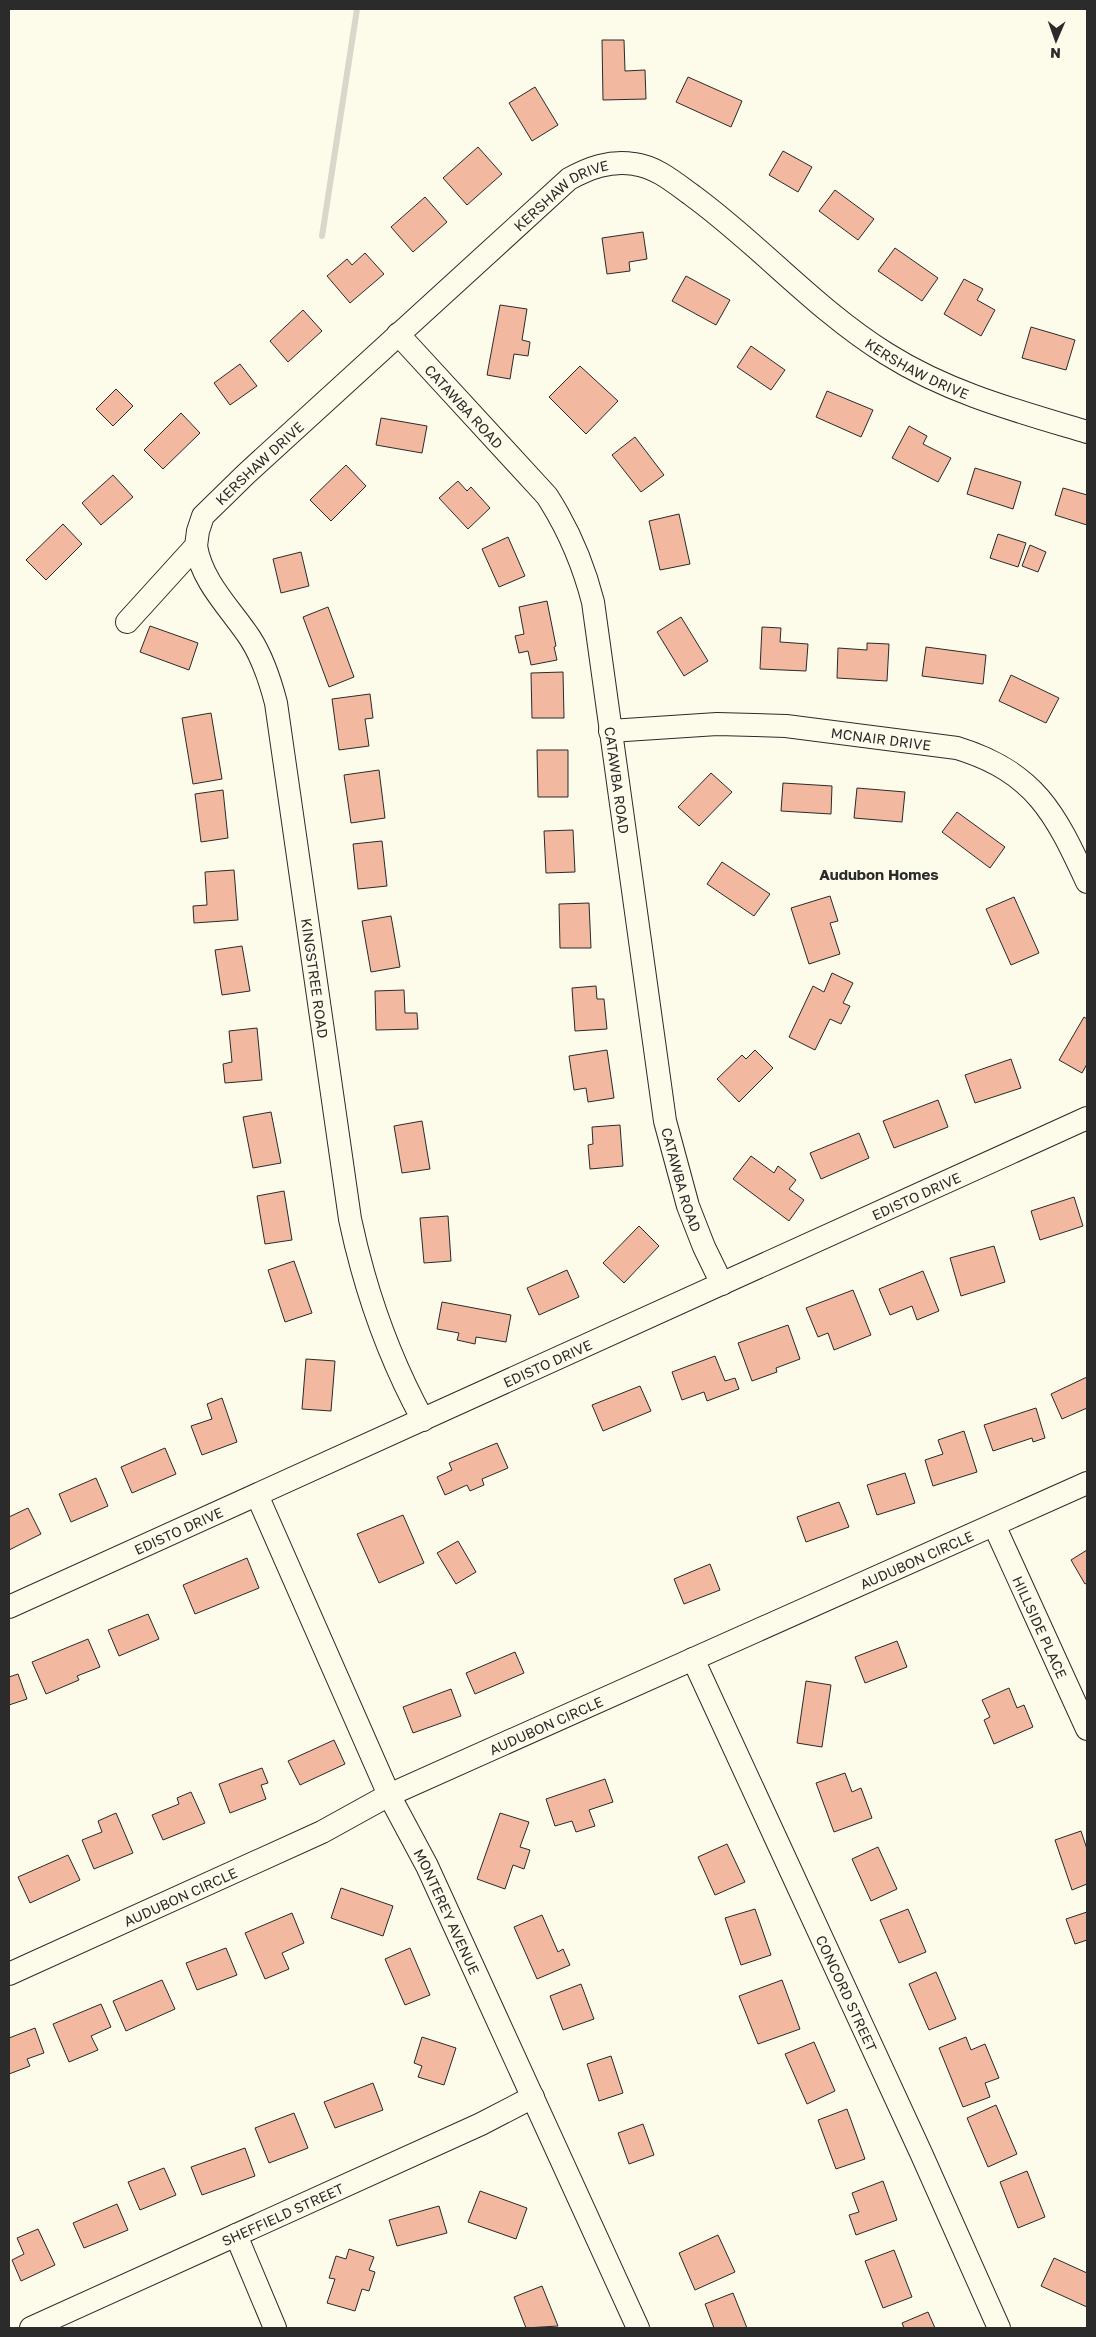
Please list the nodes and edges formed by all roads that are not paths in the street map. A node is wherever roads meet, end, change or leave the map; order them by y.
1 (398, 334) junction
2 (1087, 432) edge
3 (196, 546) junction
4 (127, 622) dead end
5 (610, 731) junction
6 (1084, 867) edge
7 (1087, 1118) edge
8 (722, 1284) junction
9 (423, 1420) junction
10 (1087, 1482) edge
11 (257, 1495) junction
12 (994, 1525) junction
13 (9, 1607) edge
14 (693, 1659) junction
15 (1087, 1729) edge
16 (389, 1795) junction
17 (9, 1974) edge
18 (533, 2097) junction
19 (236, 2236) junction
20 (31, 2328) edge
21 (275, 2328) edge
22 (638, 2328) edge
23 (999, 2328) edge

1 - 2 street, KERSHAW DRIVE
1 - 3 street, KERSHAW DRIVE
1 - 5 street, CATAWBA ROAD
3 - 4 street
3 - 9 street, KINGSTREE ROAD
5 - 6 street, MCNAIR DRIVE
5 - 8 street, CATAWBA ROAD
7 - 8 street, EDISTO DRIVE
8 - 9 street, EDISTO DRIVE
9 - 11 street, EDISTO DRIVE
10 - 12 street, AUDUBON CIRCLE
11 - 13 street, EDISTO DRIVE
11 - 16 street, MONTEREY AVENUE
12 - 14 street, AUDUBON CIRCLE
12 - 15 street, HILLSIDE PLACE
14 - 16 street, AUDUBON CIRCLE
14 - 23 street, CONCORD STREET
16 - 17 street, AUDUBON CIRCLE
16 - 18 street, MONTEREY AVENUE
18 - 19 street, SHEFFIELD STREET
18 - 22 street, MONTEREY AVENUE
19 - 20 street, SHEFFIELD STREET
19 - 21 street

